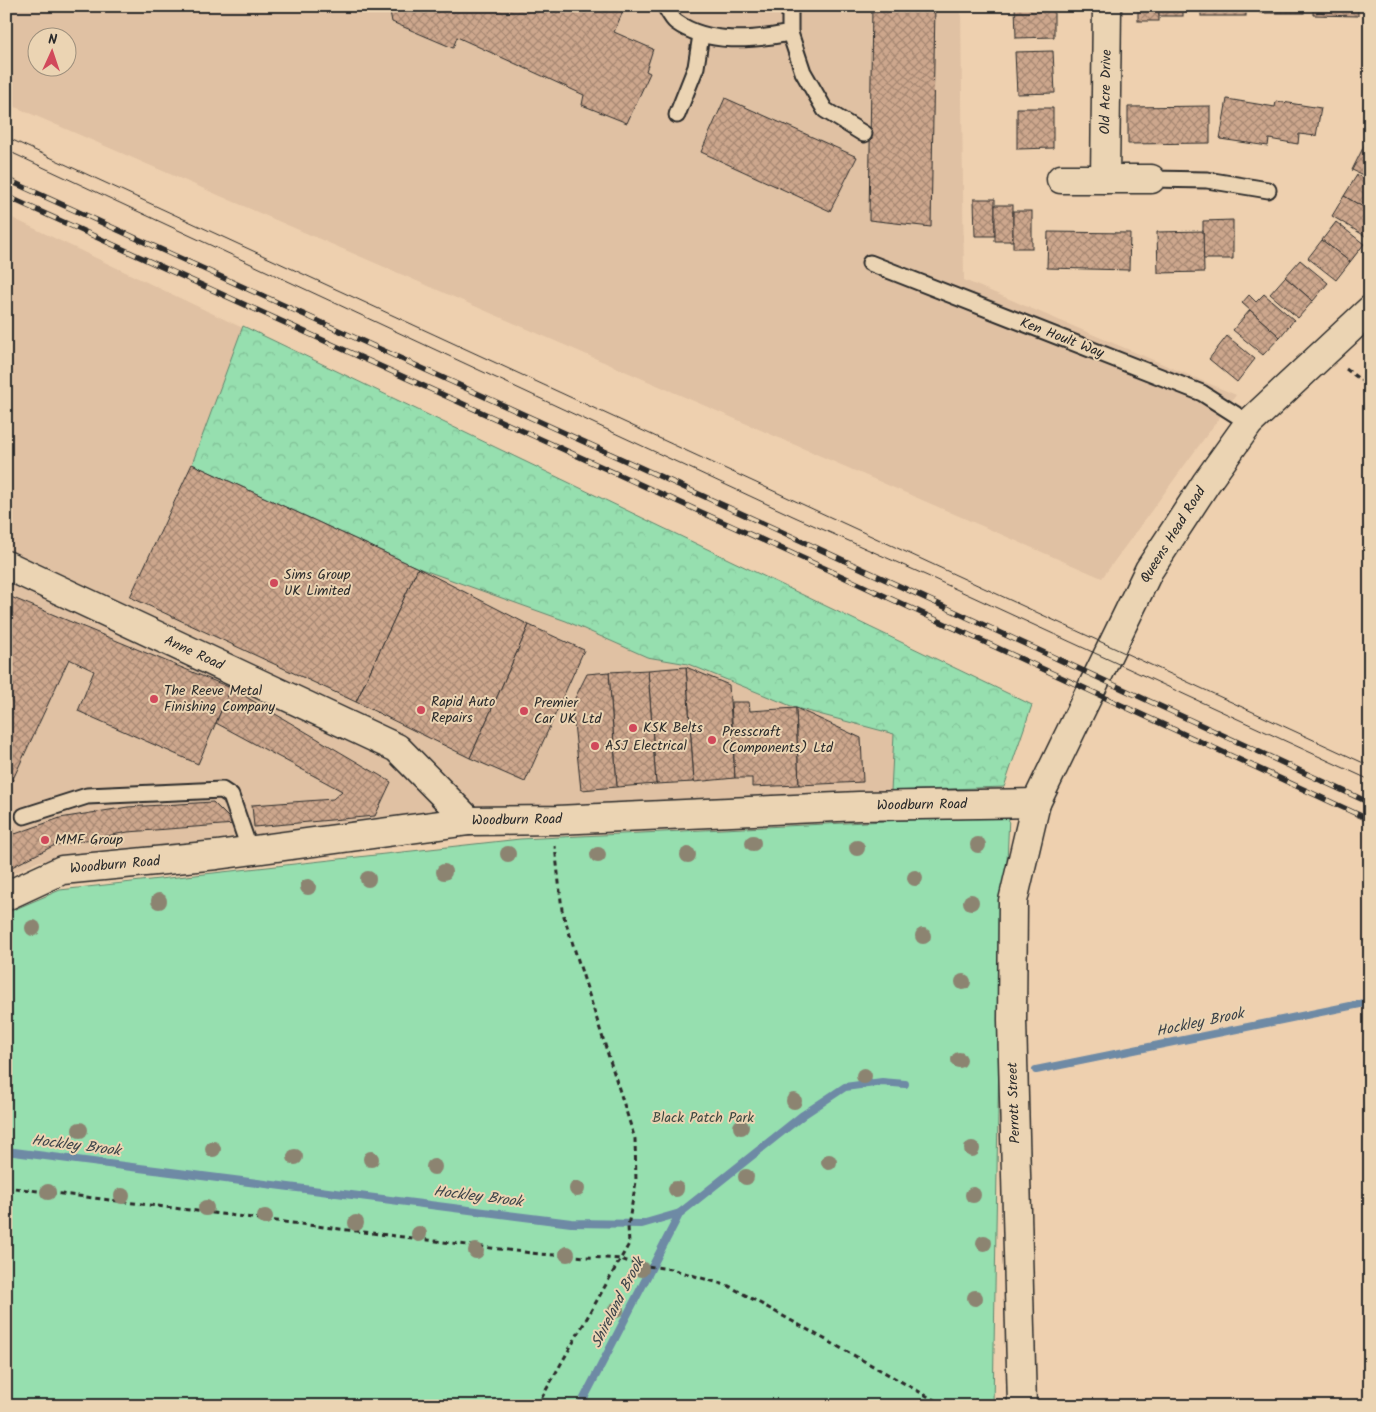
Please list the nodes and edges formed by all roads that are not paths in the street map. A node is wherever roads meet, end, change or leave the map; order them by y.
1 (665, 6) edge
2 (790, 6) edge
3 (1107, 6) edge
4 (790, 33) junction
5 (701, 35) junction
6 (677, 115) dead end
7 (864, 134) dead end
8 (1104, 178) junction
9 (1061, 179) dead end
10 (1151, 179) joint
11 (1268, 190) dead end
12 (870, 263) dead end
13 (1370, 310) edge
14 (1249, 423) junction
15 (6, 565) edge
16 (1036, 803) junction
17 (24, 816) dead end
18 (469, 821) junction
19 (250, 851) junction
20 (6, 896) edge
21 (1022, 1406) edge

1 - 5 lane
2 - 4 lane
3 - 8 street, Old Acre Drive
4 - 5 lane
4 - 7 lane
5 - 6 lane
8 - 9 street
8 - 10 street
10 - 11 lane
12 - 14 lane, Ken Hoult Way
13 - 14 street, Queens Head Road
14 - 16 street, Queens Head Road
15 - 18 street, Anne Road
16 - 18 street, Woodburn Road
16 - 21 street, Perrott Street
17 - 19 lane
18 - 19 street, Woodburn Road
19 - 20 street, Woodburn Road

